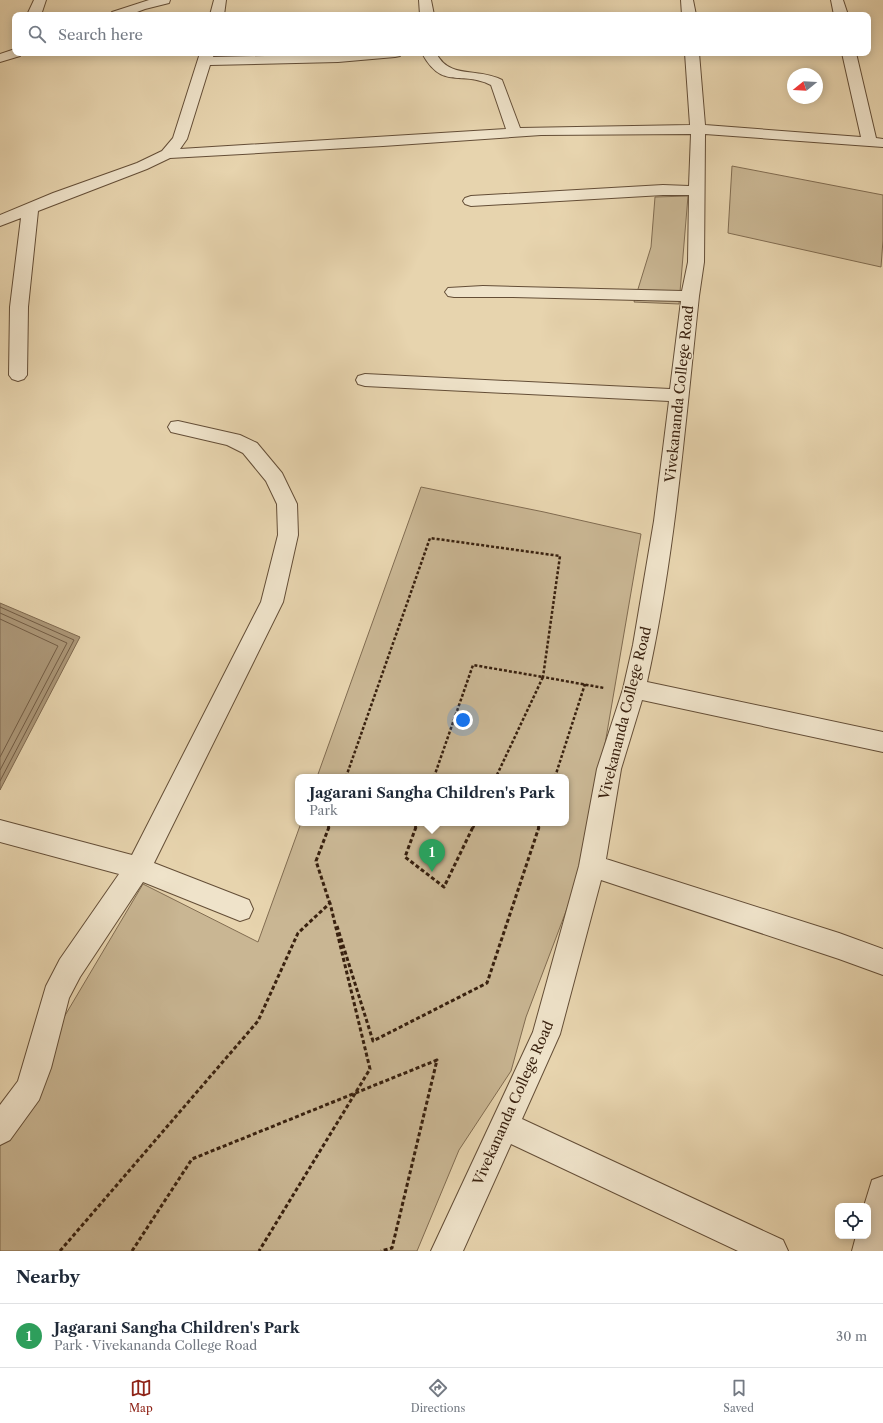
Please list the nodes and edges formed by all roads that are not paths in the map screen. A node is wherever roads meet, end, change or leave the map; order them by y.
1 (40, 0) edge
2 (164, 0) edge
3 (220, 0) edge
4 (425, 0) edge
5 (687, 0) edge
6 (837, 0) edge
7 (35, 12) edge
8 (125, 12) edge
9 (217, 12) edge
10 (427, 12) edge
11 (689, 12) edge
12 (840, 12) edge
13 (12, 54) edge
14 (361, 56) edge
15 (431, 56) edge
16 (692, 56) edge
17 (850, 56) edge
18 (206, 57) edge
19 (0, 58) edge
20 (698, 129) junction
21 (514, 132) junction
22 (876, 143) edge
23 (167, 154) junction
24 (696, 191) junction
25 (471, 201) dead end
26 (30, 208) junction
27 (0, 221) edge
28 (454, 292) dead end
29 (690, 296) junction
30 (18, 375) dead end
31 (365, 380) dead end
32 (678, 395) junction
33 (178, 427) dead end
34 (634, 689) junction
35 (883, 742) edge
36 (0, 831) edge
37 (592, 866) junction
38 (138, 868) junction
39 (240, 909) dead end
40 (883, 962) edge
41 (504, 1126) junction
42 (0, 1130) edge
43 (883, 1191) edge
44 (447, 1251) edge
45 (772, 1251) edge
46 (868, 1251) edge

1 - 7 street
2 - 8 street
3 - 9 street
4 - 10 street
5 - 11 street
6 - 12 street
13 - 19 street
14 - 18 street
15 - 21 street
16 - 20 street, Vivekananda College Road
17 - 22 street
18 - 23 street
20 - 21 street
20 - 22 street
20 - 24 street, Vivekananda College Road
21 - 23 street
23 - 26 street
24 - 25 street
24 - 29 street, Vivekananda College Road
26 - 27 street
26 - 30 street
28 - 29 street
29 - 32 street, Vivekananda College Road
31 - 32 street
32 - 34 street, Vivekananda College Road
33 - 38 street
34 - 35 street
34 - 37 street, Vivekananda College Road
36 - 38 street
37 - 40 street
37 - 41 street, Vivekananda College Road
38 - 39 street
38 - 42 street
41 - 44 street, Vivekananda College Road
41 - 45 street
43 - 46 street

